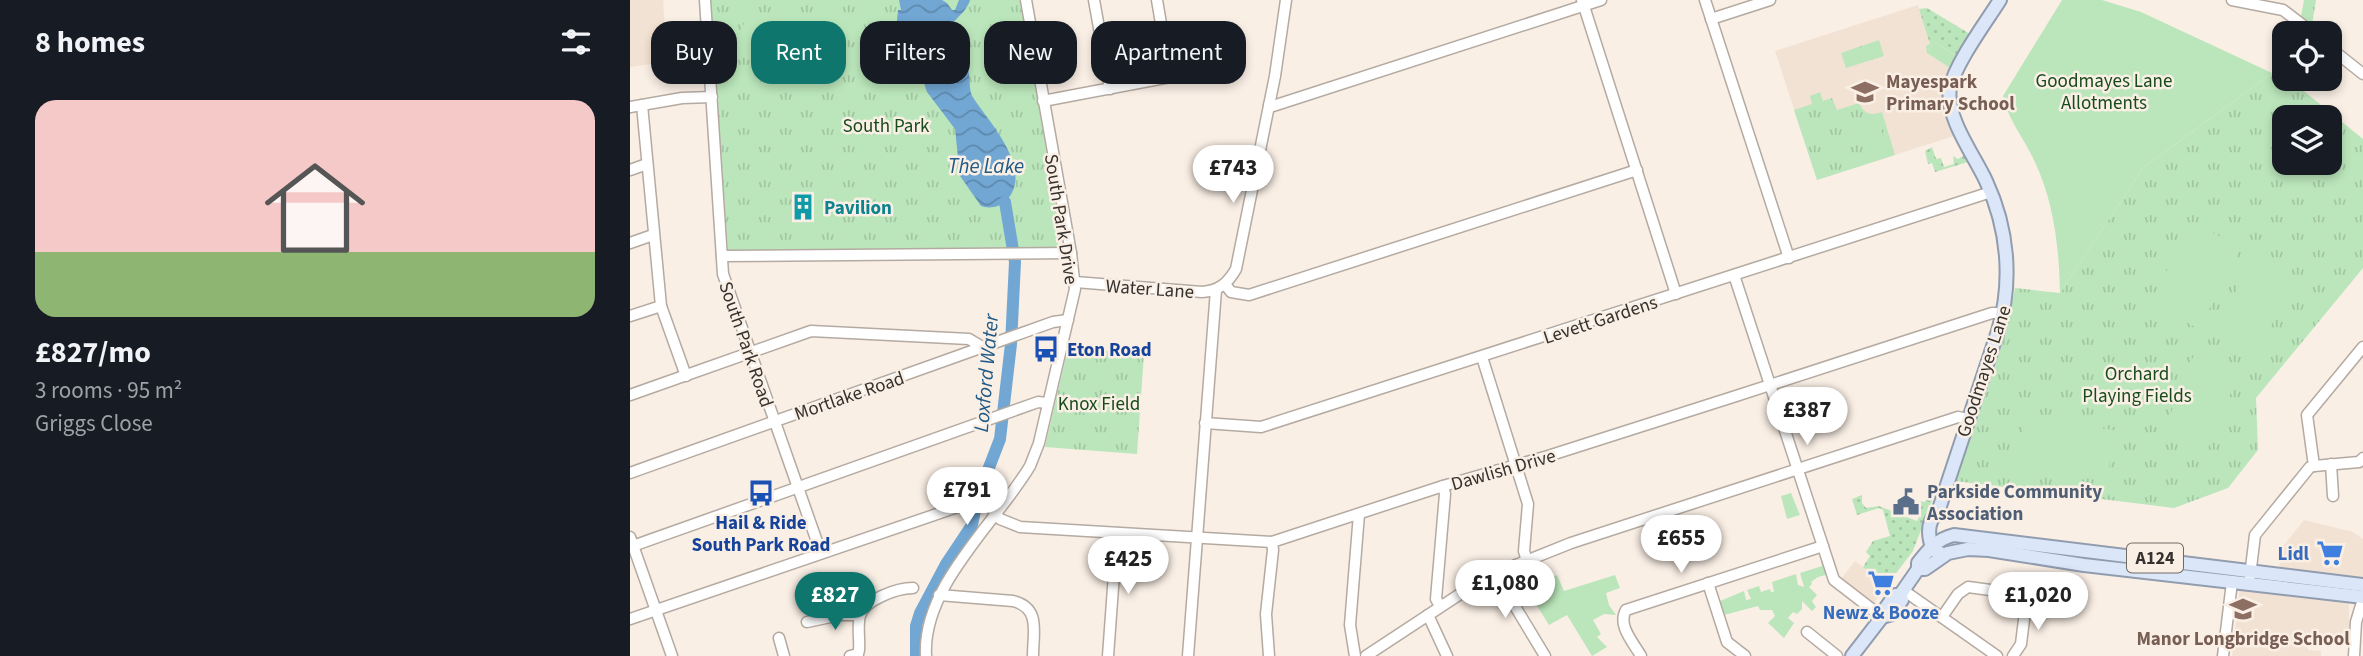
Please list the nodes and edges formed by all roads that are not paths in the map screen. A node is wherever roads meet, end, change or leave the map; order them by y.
1 (705, 0) edge
2 (1026, 0) edge
3 (1094, 0) edge
4 (1157, 0) edge
5 (1286, 0) edge
6 (1601, 0) edge
7 (1705, 0) edge
8 (1770, 0) edge
9 (2000, 0) edge
10 (2232, 0) edge
11 (1583, 3) edge
12 (2259, 3) edge
13 (1711, 19) junction
14 (2298, 21) edge
15 (2342, 57) edge
16 (2363, 74) edge
17 (1110, 89) junction
18 (712, 97) junction
19 (1043, 101) junction
20 (642, 105) junction
21 (1269, 105) junction
22 (630, 107) edge
23 (648, 164) junction
24 (630, 170) edge
25 (1637, 170) junction
26 (1991, 192) junction
27 (653, 235) junction
28 (630, 243) edge
29 (1071, 253) junction
30 (722, 256) junction
31 (1789, 258) junction
32 (1734, 275) junction
33 (1075, 282) junction
34 (1221, 287) junction
35 (1676, 294) junction
36 (661, 306) junction
37 (2004, 313) junction
38 (630, 316) edge
39 (1068, 320) junction
40 (2363, 347) edge
41 (984, 348) junction
42 (750, 351) junction
43 (1482, 357) junction
44 (686, 376) junction
45 (1770, 385) junction
46 (630, 395) edge
47 (1047, 403) junction
48 (1968, 419) junction
49 (774, 421) junction
50 (1205, 423) junction
51 (2363, 458) edge
52 (2331, 464) junction
53 (1516, 465) junction
54 (2314, 466) junction
55 (1798, 469) junction
56 (630, 473) edge
57 (1443, 486) junction
58 (798, 487) junction
59 (2333, 496) dead end
60 (996, 512) junction
61 (1938, 512) junction
62 (1359, 514) junction
63 (1117, 533) junction
64 (1948, 537) junction
65 (1196, 538) junction
66 (1272, 542) junction
67 (631, 543) edge
68 (1823, 546) junction
69 (1931, 546) junction
70 (2053, 546) junction
71 (821, 553) junction
72 (1945, 553) junction
73 (2052, 560) junction
74 (1527, 561) junction
75 (1516, 565) junction
76 (1918, 569) junction
77 (2250, 577) junction
78 (2232, 582) junction
79 (1708, 583) junction
80 (913, 588) dead end
81 (1901, 592) junction
82 (2362, 594) edge
83 (939, 595) junction
84 (2027, 595) junction
85 (2079, 601) dead end
86 (1440, 607) junction
87 (656, 610) junction
88 (860, 615) junction
89 (1427, 615) junction
90 (1882, 617) junction
91 (1941, 617) junction
92 (630, 619) edge
93 (807, 622) dead end
94 (1807, 632) dead end
95 (779, 638) dead end
96 (672, 656) edge
97 (785, 656) edge
98 (850, 656) edge
99 (926, 656) edge
100 (1033, 656) edge
101 (1108, 656) edge
102 (1188, 656) edge
103 (1269, 656) edge
104 (1355, 656) edge
105 (1366, 656) edge
106 (1447, 656) edge
107 (1545, 656) edge
108 (1642, 656) edge
109 (1745, 656) edge
110 (1837, 656) edge
111 (1852, 656) edge
112 (1997, 656) edge
113 (2013, 656) edge
114 (2223, 656) edge
115 (2354, 656) edge

1 - 18 street, South Park Road
2 - 19 street, South Park Drive
3 - 17 street
4 - 17 street
5 - 21 street
6 - 11 street
7 - 13 street
8 - 13 street
9 - 26 main road, Goodmayes Lane
10 - 12 street
11 - 21 street
11 - 25 street
12 - 14 street
13 - 31 street
15 - 16 street
17 - 19 street
18 - 20 street
18 - 30 street, South Park Road
19 - 29 street, South Park Drive
20 - 22 street
20 - 23 street
21 - 34 street
23 - 24 street
23 - 27 street
25 - 34 street, Water Lane
25 - 35 street
26 - 31 street, Levett Gardens
26 - 37 main road, Goodmayes Lane
27 - 28 street
27 - 36 street
29 - 30 street
29 - 33 street, South Park Drive
30 - 42 street, South Park Road
31 - 32 street, Levett Gardens
32 - 35 street, Levett Gardens
32 - 45 street
33 - 34 street, Water Lane
33 - 39 street, South Park Drive
34 - 50 street
35 - 43 street, Levett Gardens
36 - 38 street
36 - 44 street
37 - 45 street, Dawlish Drive
37 - 48 main road, Goodmayes Lane
39 - 41 street, Mortlake Road
39 - 47 street, South Park Drive
40 - 54 street
41 - 42 street
41 - 49 street, Mortlake Road
42 - 44 street
42 - 49 street, South Park Road
43 - 50 street, Levett Gardens
43 - 53 street
44 - 46 street
45 - 53 street, Dawlish Drive
45 - 55 street
47 - 58 street
47 - 60 street, South Park Drive
48 - 55 street
48 - 61 main road, Goodmayes Lane
49 - 56 street, Mortlake Road
49 - 58 street, South Park Road
50 - 65 street
51 - 52 street
52 - 54 street
52 - 59 street
53 - 57 street, Dawlish Drive
53 - 74 street
54 - 77 street
55 - 68 street
55 - 74 street
57 - 62 street, Dawlish Drive
57 - 86 street
58 - 67 street
58 - 71 street, South Park Road
60 - 63 street, Dawlish Drive
60 - 71 street, Dawlish Drive
60 - 83 street, South Park Drive
61 - 64 main road
61 - 69 main road, Goodmayes Lane
62 - 66 street, Dawlish Drive
62 - 104 street
63 - 65 street, Dawlish Drive
63 - 101 street
64 - 69 main road, A124
64 - 70 main road, A124
64 - 72 main road
65 - 66 street, Dawlish Drive
65 - 102 street
66 - 103 street
67 - 87 street
68 - 79 street
68 - 90 street
69 - 72 main road
69 - 76 main road, A124
70 - 73 main road
70 - 77 main road, A124
71 - 87 street
72 - 73 main road, A124
72 - 76 main road, A124
73 - 78 main road, A124
74 - 75 street
75 - 86 street
75 - 107 street
76 - 81 main road, A124
77 - 78 main road, A124
77 - 82 main road, A124
78 - 114 street
79 - 108 street
79 - 109 street
80 - 88 street
81 - 90 main road, A124
81 - 91 street
82 - 115 street
83 - 99 street, South Park Drive
83 - 100 street
84 - 85 street
84 - 91 street
84 - 113 street
86 - 89 street
87 - 92 street
87 - 96 street
88 - 93 street
88 - 98 street
89 - 105 street
89 - 106 street
90 - 111 main road, A124
91 - 112 street
94 - 110 street
95 - 97 street

